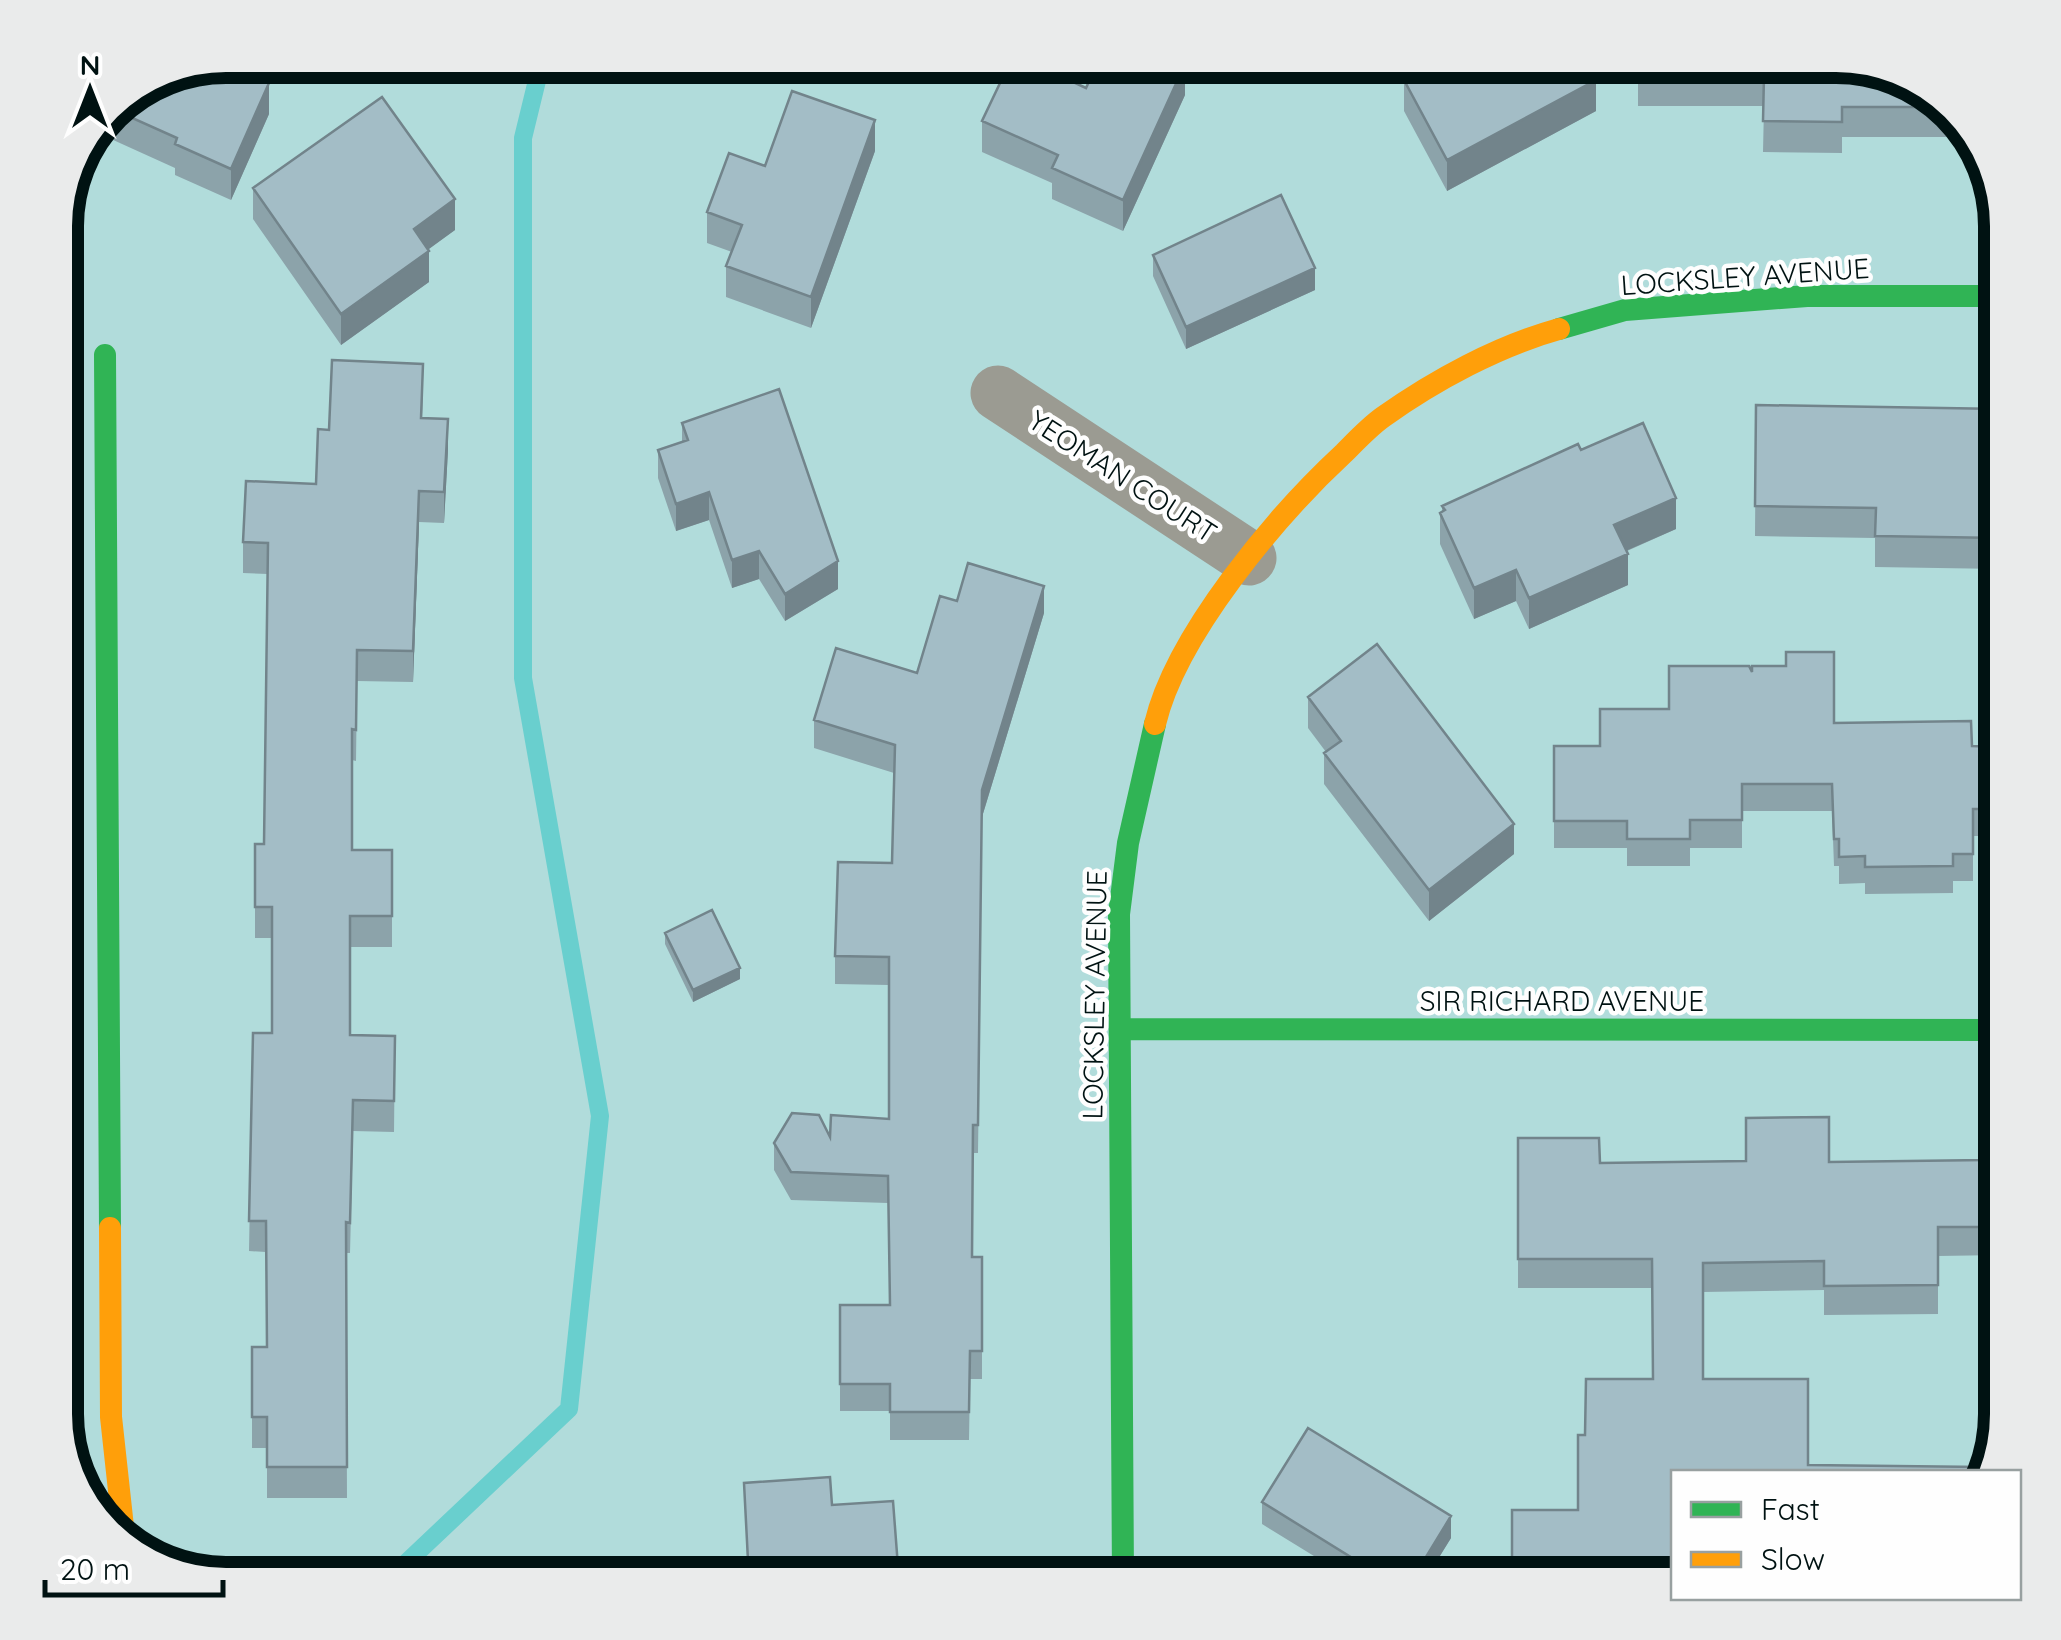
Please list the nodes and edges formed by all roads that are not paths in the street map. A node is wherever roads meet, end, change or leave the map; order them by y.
1 (1984, 296) edge
2 (106, 355) dead end
3 (998, 393) dead end
4 (1249, 558) junction
5 (1122, 1029) junction
6 (1984, 1030) edge
7 (121, 1519) edge
8 (1123, 1562) edge

1 - 4 street, LOCKSLEY AVENUE
2 - 7 street
3 - 4 street, YEOMAN COURT
4 - 5 street, LOCKSLEY AVENUE
5 - 6 street, SIR RICHARD AVENUE
5 - 8 street, LOCKSLEY AVENUE

